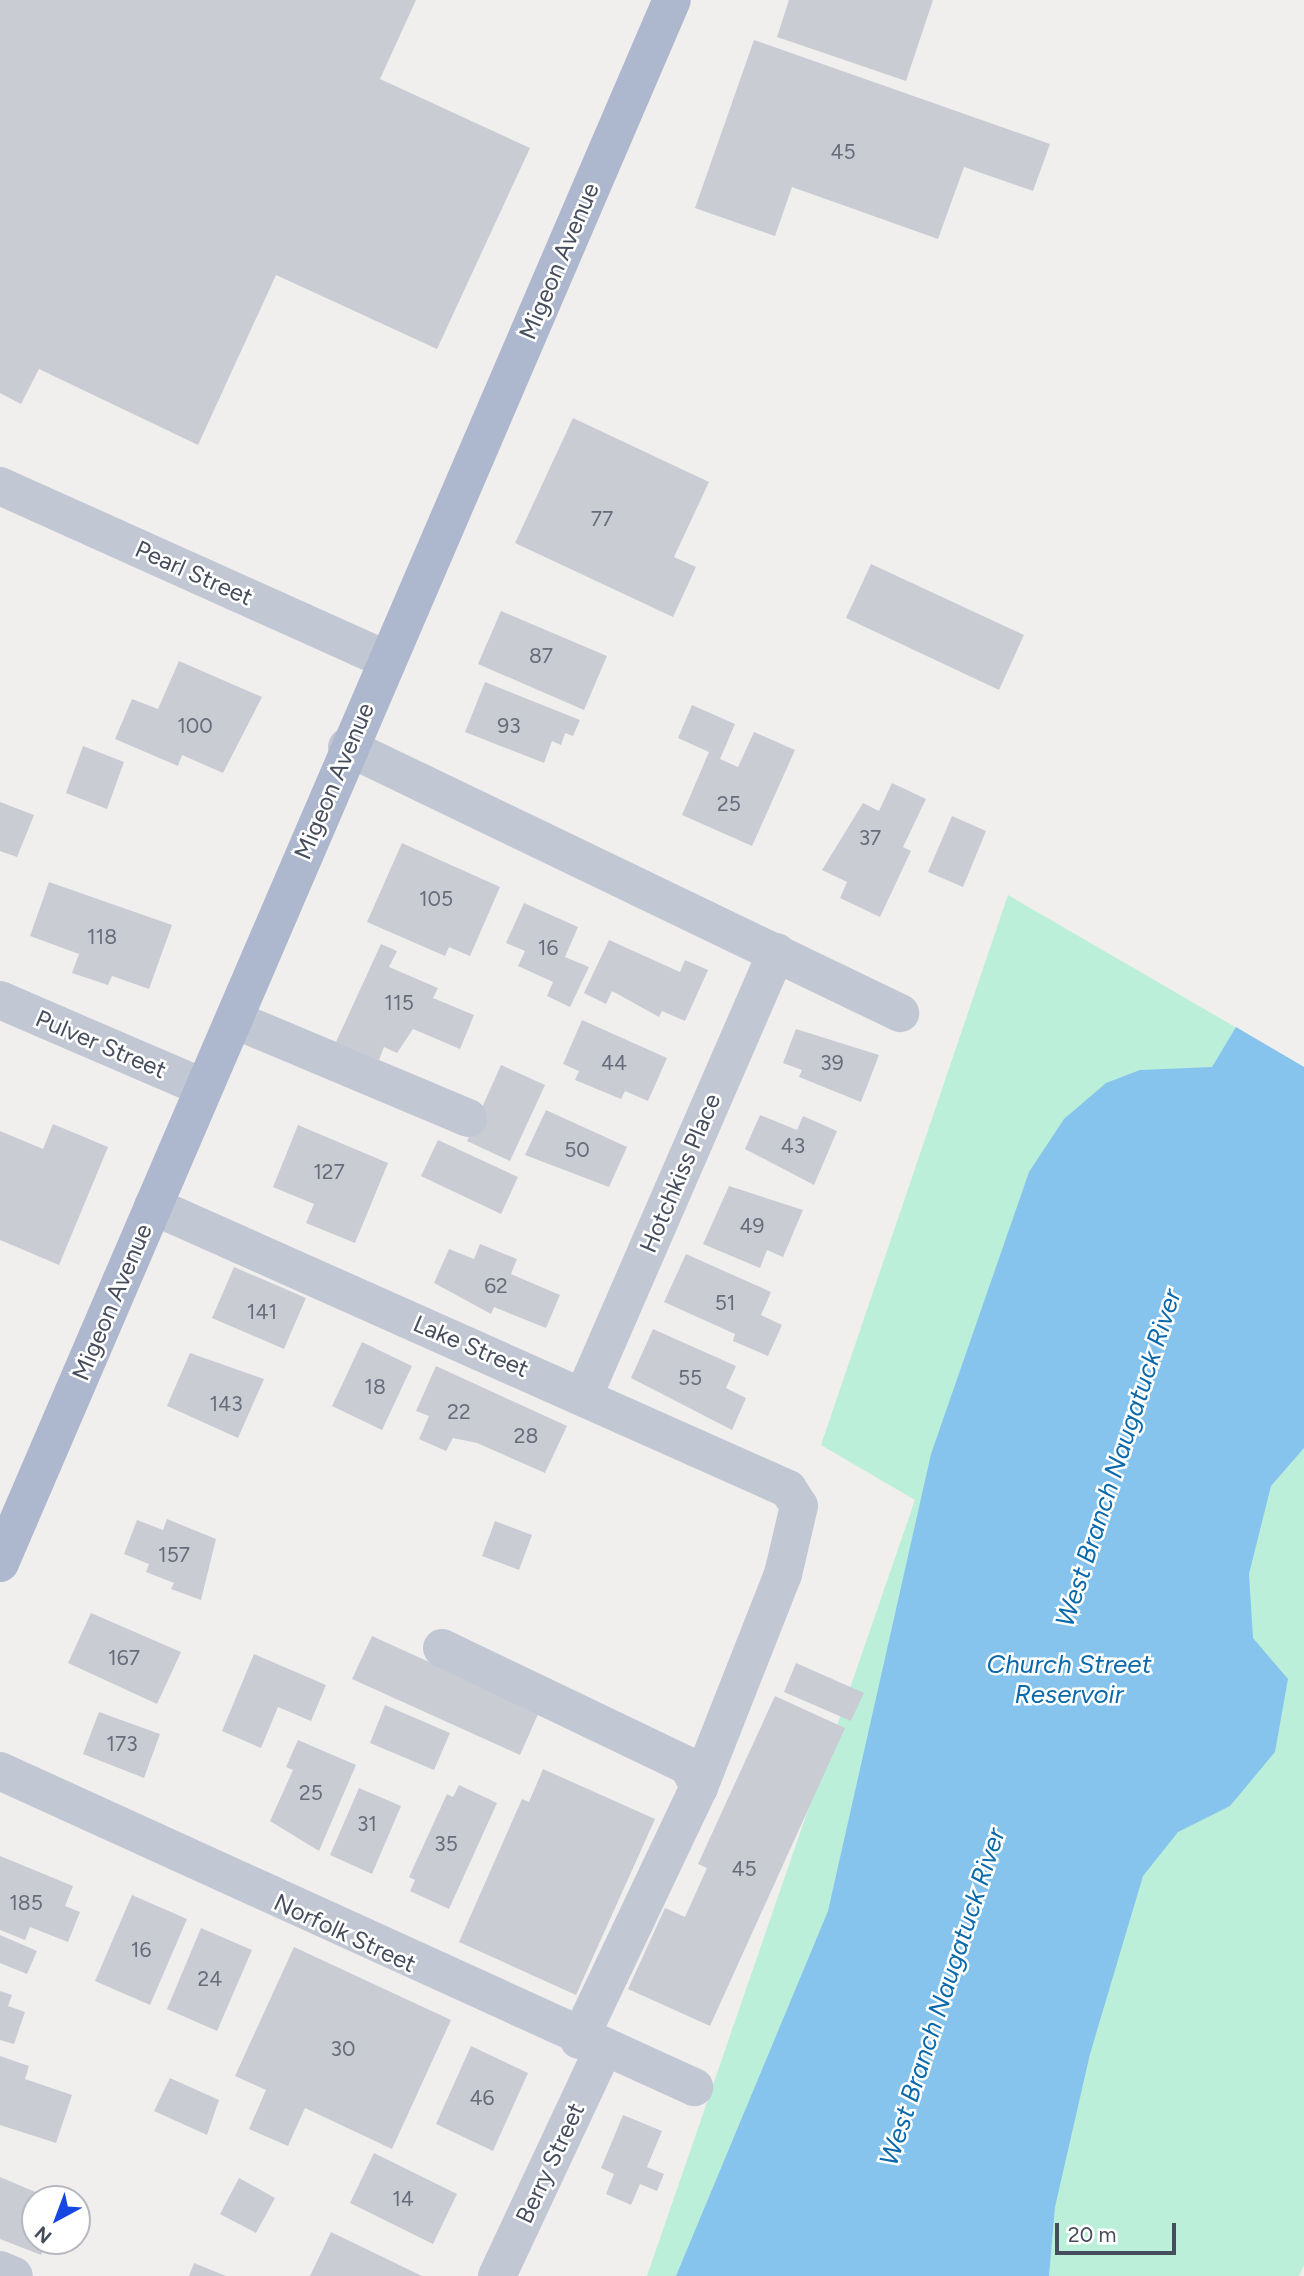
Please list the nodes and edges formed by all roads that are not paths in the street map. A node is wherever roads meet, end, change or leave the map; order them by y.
1 (672, 0) edge
2 (0, 486) edge
3 (387, 660) junction
4 (347, 747) junction
5 (777, 952) junction
6 (0, 1000) edge
7 (900, 1013) dead end
8 (235, 1020) junction
9 (202, 1087) junction
10 (468, 1118) dead end
11 (153, 1206) junction
12 (584, 1395) junction
13 (788, 1489) joint
14 (0, 1563) edge
15 (442, 1648) dead end
16 (0, 1771) edge
17 (699, 1787) junction
18 (591, 2045) junction
19 (694, 2087) dead end
20 (0, 2270) edge
21 (14, 2276) edge
22 (497, 2276) edge

1 - 3 main road, Migeon Avenue
2 - 3 street, Pearl Street
3 - 4 main road, Migeon Avenue
4 - 5 street
4 - 8 main road, Migeon Avenue
5 - 7 street
5 - 12 street, Hotchkiss Place
6 - 9 street, Pulver Street
8 - 9 main road, Migeon Avenue
8 - 10 street
9 - 11 main road, Migeon Avenue
11 - 12 street, Lake Street
11 - 14 main road, Migeon Avenue
12 - 13 street, Lake Street
13 - 17 street, Berry Street
15 - 17 street
16 - 18 street, Norfolk Street
17 - 18 street, Berry Street
18 - 19 street, Norfolk Street
18 - 22 street, Berry Street
20 - 21 street

